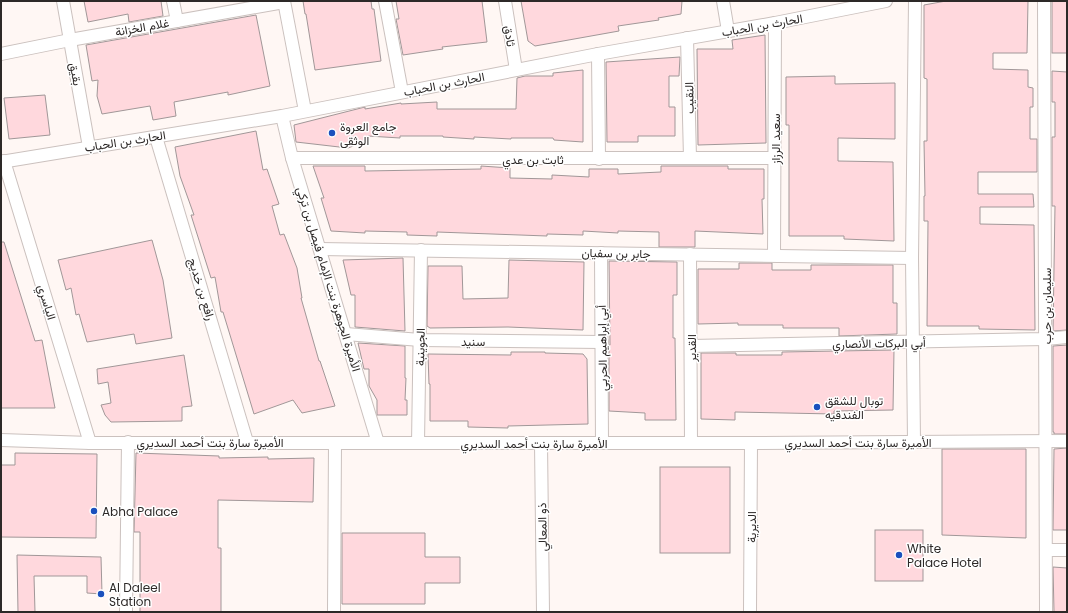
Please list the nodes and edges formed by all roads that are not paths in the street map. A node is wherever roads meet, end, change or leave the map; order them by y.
1 (62, 1) edge
2 (173, 1) edge
3 (385, 1) edge
4 (505, 1) edge
5 (723, 1) edge
6 (886, 1) edge
7 (915, 1) edge
8 (1044, 1) edge
9 (284, 2) edge
10 (177, 20) junction
11 (775, 23) junction
12 (728, 31) junction
13 (687, 38) junction
14 (70, 40) junction
15 (1, 54) edge
16 (598, 54) junction
17 (516, 70) junction
18 (402, 92) junction
19 (305, 111) junction
20 (282, 116) junction
21 (156, 137) junction
22 (89, 147) junction
23 (292, 158) junction
24 (690, 158) junction
25 (774, 158) junction
26 (599, 159) junction
27 (2, 162) edge
28 (320, 249) junction
29 (421, 250) junction
30 (601, 253) junction
31 (690, 254) junction
32 (774, 255) junction
33 (912, 258) junction
34 (346, 334) junction
35 (1067, 337) edge
36 (1046, 339) junction
37 (420, 340) junction
38 (602, 342) junction
39 (913, 342) junction
40 (691, 346) junction
41 (1, 440) edge
42 (1046, 441) junction
43 (1067, 441) edge
44 (128, 442) junction
45 (247, 442) junction
46 (334, 442) junction
47 (914, 442) junction
48 (90, 443) junction
49 (378, 443) junction
50 (418, 443) junction
51 (541, 443) junction
52 (602, 443) junction
53 (691, 443) junction
54 (752, 443) junction
55 (1046, 550) junction
56 (1067, 550) edge
57 (126, 612) edge
58 (334, 612) edge
59 (543, 612) edge
60 (750, 612) edge
61 (1046, 612) edge

1 - 14 street, بقيق
2 - 10 street
3 - 18 street
4 - 17 street, ثادق
5 - 12 street
6 - 11 street, الحارث بن الحباب
7 - 33 street
8 - 36 street, سليمان بن حرب
9 - 10 street, غلام الخزانة
9 - 19 street
10 - 14 street, غلام الخزانة
11 - 12 street, الحارث بن الحباب
11 - 25 street, سعيد الرزاز
12 - 13 street, الحارث بن الحباب
13 - 16 street, الحارث بن الحباب
13 - 24 street, النقيب
14 - 15 street, غلام الخزانة
14 - 22 street, بقيق
16 - 17 street, الحارث بن الحباب
16 - 26 street
17 - 18 street, الحارث بن الحباب
18 - 19 street, الحارث بن الحباب
19 - 20 street, الحارث بن الحباب
20 - 21 street, الحارث بن الحباب
20 - 23 street, الأميرة الجوهرة بنت الإمام فيصل بن تركي
21 - 22 street, الحارث بن الحباب
21 - 45 street, رافع بن خديج
22 - 27 street, الحارث بن الحباب
23 - 26 street, ثابت بن عدي
23 - 28 street, الأميرة الجوهرة بنت الإمام فيصل بن تركي
24 - 25 street, ثابت بن عدي
24 - 26 street, ثابت بن عدي
25 - 32 street, سعيد الرزاز
27 - 48 street, الياسري
28 - 29 street, جابر بن سفيان
28 - 34 street, الأميرة الجوهرة بنت الإمام فيصل بن تركي
29 - 30 street, جابر بن سفيان
29 - 37 street, الجوينبة
30 - 31 street, جابر بن سفيان
30 - 38 street, أبي إبراهيم الحربي
31 - 32 street, جابر بن سفيان
31 - 40 street, القدير
32 - 33 street, جابر بن سفيان
33 - 39 street
34 - 37 street, سنيد
34 - 49 street, الأميرة الجوهرة بنت الإمام فيصل بن تركي
35 - 36 street, أبي البركات الأنصاري
36 - 39 street, أبي البركات الأنصاري
36 - 42 street, سليمان بن حرب
37 - 38 street, سنيد
37 - 50 street, الجوينبة
38 - 52 street, أبي إبراهيم الحربي
39 - 40 street, أبي البركات الأنصاري
39 - 47 street
40 - 53 street, القدير
41 - 48 street, الأميرة سارة بنت أحمد السديري
42 - 43 street, الأميرة سارة بنت أحمد السديري
42 - 47 street, الأميرة سارة بنت أحمد السديري
42 - 55 street, سليمان بن حرب
44 - 45 street, الأميرة سارة بنت أحمد السديري
44 - 48 street, الأميرة سارة بنت أحمد السديري
44 - 57 street
45 - 46 street, الأميرة سارة بنت أحمد السديري
46 - 49 street, الأميرة سارة بنت أحمد السديري
46 - 58 street
47 - 54 street, الأميرة سارة بنت أحمد السديري
49 - 50 street, الأميرة سارة بنت أحمد السديري
50 - 51 street, الأميرة سارة بنت أحمد السديري
51 - 52 street, الأميرة سارة بنت أحمد السديري
51 - 59 street, ذو المعالي
52 - 53 street, الأميرة سارة بنت أحمد السديري
53 - 54 street, الأميرة سارة بنت أحمد السديري
54 - 60 street, الديرية
55 - 56 street
55 - 61 street, سليمان بن حرب

